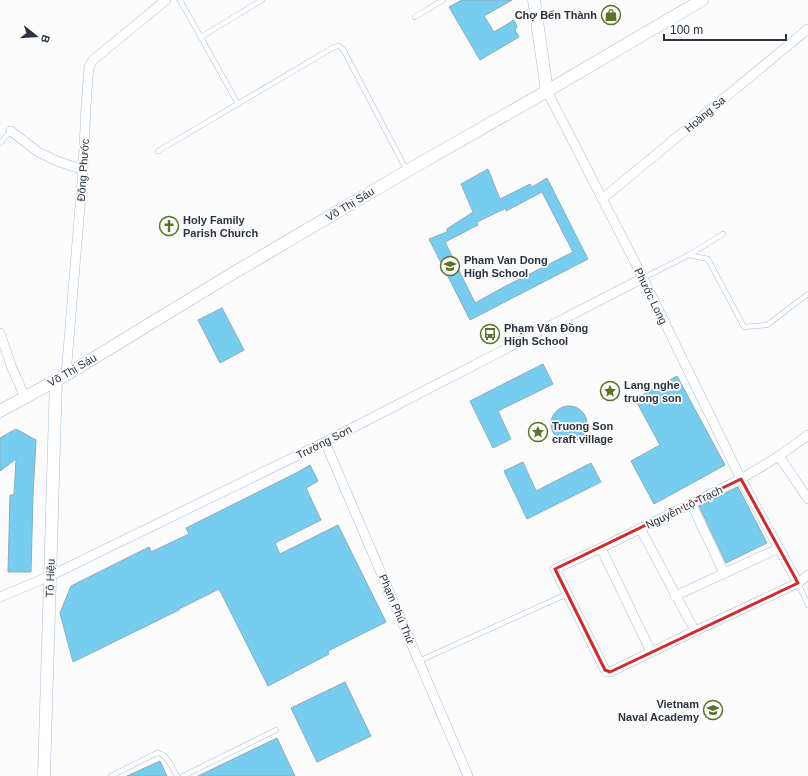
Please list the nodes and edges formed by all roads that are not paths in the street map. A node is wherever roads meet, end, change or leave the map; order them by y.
1 (166, 0) edge
2 (180, 0) edge
3 (262, 0) edge
4 (443, 0) edge
5 (534, 0) edge
6 (702, 0) edge
7 (415, 17) dead end
8 (808, 29) edge
9 (201, 37) junction
10 (548, 91) junction
11 (238, 104) junction
12 (11, 131) joint
13 (0, 143) edge
14 (158, 151) dead end
15 (83, 170) junction
16 (407, 170) junction
17 (602, 199) junction
18 (723, 234) dead end
19 (689, 256) junction
20 (642, 278) junction
21 (808, 294) edge
22 (0, 333) edge
23 (61, 378) junction
24 (25, 397) junction
25 (0, 411) edge
26 (808, 435) edge
27 (325, 442) junction
28 (779, 456) junction
29 (742, 479) junction
30 (808, 499) edge
31 (691, 503) junction
32 (640, 528) junction
33 (602, 548) junction
34 (779, 548) junction
35 (724, 573) junction
36 (808, 575) edge
37 (50, 576) junction
38 (798, 583) junction
39 (567, 594) junction
40 (675, 596) junction
41 (0, 597) edge
42 (808, 605) edge
43 (695, 631) junction
44 (651, 652) junction
45 (419, 661) junction
46 (276, 730) dead end
47 (44, 776) edge
48 (111, 776) edge
49 (177, 776) edge
50 (183, 776) edge
51 (468, 776) edge

1 - 15 street, Đông Phước
2 - 9 lane
3 - 9 lane
4 - 7 lane
5 - 10 main road, Phước Long
6 - 10 main road, Võ Thị Sáu
8 - 17 street, Hoàng Sa
9 - 11 lane
10 - 16 main road, Võ Thị Sáu
10 - 17 street, Phước Long
11 - 14 lane
11 - 16 lane
12 - 13 lane
12 - 15 street
15 - 23 street, Đông Phước
16 - 23 main road, Võ Thị Sáu
17 - 20 street, Phước Long
18 - 19 lane
19 - 20 lane
19 - 21 lane
20 - 27 street, Trường Sơn
20 - 29 street, Phước Long
22 - 24 street
23 - 24 main road, Võ Thị Sáu
23 - 37 main road, Tô Hiệu
24 - 25 main road, Võ Thị Sáu
26 - 28 street, Nguyễn Lộ Trạch
27 - 37 street, Trường Sơn
27 - 45 street, Phạm Phú Thứ
28 - 29 street, Nguyễn Lộ Trạch
28 - 30 street
29 - 31 street, Nguyễn Lộ Trạch
29 - 34 street, Phước Long
31 - 32 street, Nguyễn Lộ Trạch
31 - 35 street
32 - 33 street, Nguyễn Lộ Trạch
32 - 40 street
33 - 39 street, Nguyễn Lộ Trạch
33 - 44 street
34 - 35 street
34 - 38 street, Phước Long
35 - 40 street
36 - 38 street
37 - 41 street, Trường Sơn
37 - 47 main road, Tô Hiệu
38 - 42 lane
38 - 43 street
39 - 44 street
39 - 45 lane
40 - 43 street
43 - 44 street
45 - 51 street, Phạm Phú Thứ
46 - 50 lane
48 - 49 lane

